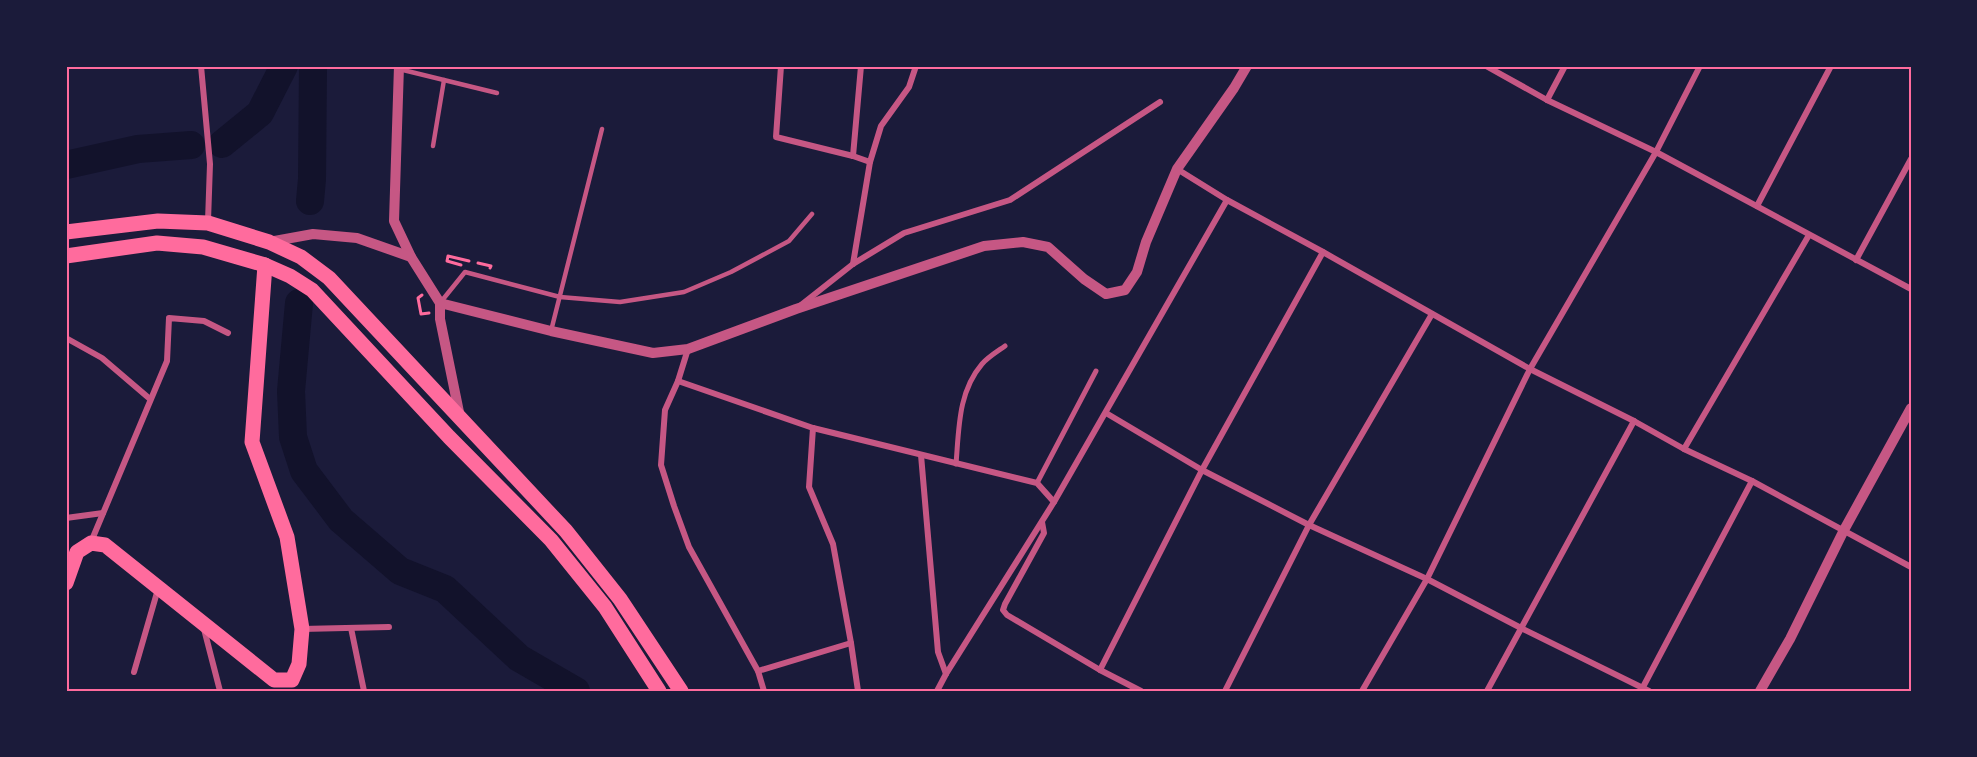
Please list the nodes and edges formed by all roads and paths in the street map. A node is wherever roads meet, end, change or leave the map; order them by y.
1 (201, 66) edge
2 (782, 66) edge
3 (861, 66) edge
4 (916, 66) edge
5 (1247, 66) edge
6 (1486, 66) edge
7 (1565, 66) edge
8 (1701, 66) edge
9 (1831, 66) edge
10 (399, 68) edge
11 (444, 80) junction
12 (497, 93) dead end
13 (1547, 100) junction
14 (1160, 102) dead end
15 (602, 129) dead end
16 (433, 146) dead end
17 (1656, 152) junction
18 (853, 156) junction
19 (1911, 159) edge
20 (870, 162) junction
21 (1177, 169) junction
22 (1227, 200) junction
23 (1756, 206) junction
24 (812, 214) dead end
25 (208, 224) junction
26 (66, 232) edge
27 (1809, 235) junction
28 (269, 242) junction
29 (1323, 252) junction
30 (66, 256) edge
31 (411, 257) junction
32 (1856, 260) junction
33 (853, 264) junction
34 (265, 265) junction
35 (1911, 290) edge
36 (560, 297) junction
37 (418, 298) dead end
38 (440, 303) junction
39 (796, 309) junction
40 (421, 314) dead end
41 (1432, 314) junction
42 (551, 331) junction
43 (228, 333) dead end
44 (66, 338) edge
45 (1005, 346) dead end
46 (688, 349) junction
47 (1530, 369) junction
48 (1096, 370) dead end
49 (678, 381) junction
50 (150, 399) junction
51 (1911, 408) edge
52 (1106, 413) junction
53 (460, 420) junction
54 (1634, 421) junction
55 (813, 428) junction
56 (1684, 449) junction
57 (921, 455) junction
58 (956, 464) junction
59 (1202, 470) junction
60 (1752, 481) junction
61 (1036, 483) junction
62 (1054, 502) junction
63 (103, 513) junction
64 (66, 518) edge
65 (1042, 522) junction
66 (1309, 525) junction
67 (1844, 530) junction
68 (91, 543) junction
69 (1911, 567) edge
70 (1427, 579) junction
71 (66, 583) edge
72 (158, 588) junction
73 (204, 625) junction
74 (389, 627) dead end
75 (351, 628) junction
76 (1521, 628) junction
77 (302, 629) junction
78 (851, 643) junction
79 (1100, 670) junction
80 (758, 671) junction
81 (134, 672) dead end
82 (946, 674) junction
83 (293, 686) edge
84 (1646, 689) edge
85 (220, 691) edge
86 (364, 691) edge
87 (658, 691) edge
88 (681, 691) edge
89 (764, 691) edge
90 (858, 691) edge
91 (937, 691) edge
92 (1141, 691) edge
93 (1225, 691) edge
94 (1362, 691) edge
95 (1487, 691) edge
96 (1760, 691) edge

1 - 25 street
2 - 18 street
3 - 18 street
4 - 20 street
5 - 21 street
6 - 13 street
7 - 13 street
8 - 17 street
9 - 23 street
10 - 11 lane
10 - 31 street
11 - 12 lane
11 - 16 lane
13 - 17 street
14 - 33 street
15 - 36 lane
17 - 23 street
17 - 47 street
18 - 20 street
19 - 32 street
20 - 33 street
21 - 22 street
21 - 39 street
22 - 29 street
22 - 52 street
23 - 27 street
24 - 36 lane
25 - 26 main road
25 - 28 main road
27 - 32 street
27 - 56 street
28 - 31 street
28 - 53 main road
29 - 41 street
29 - 59 street
30 - 34 main road
31 - 38 street
32 - 35 street
33 - 39 street
34 - 77 main road
34 - 87 main road
36 - 38 lane
36 - 42 lane
37 - 40 path
38 - 42 street
38 - 53 street
39 - 46 street
41 - 47 street
41 - 66 street
42 - 46 street
43 - 50 street
44 - 50 street
45 - 58 street
46 - 49 street
47 - 54 street
47 - 70 street
48 - 61 street
49 - 55 street
49 - 80 street
50 - 63 street
51 - 67 street
52 - 59 street
52 - 62 street
53 - 88 main road
54 - 56 street
54 - 76 street
55 - 57 street
55 - 78 street
56 - 60 street
57 - 58 street
57 - 82 street
58 - 61 street
59 - 66 street
59 - 79 street
60 - 67 street
60 - 84 street
61 - 62 street
62 - 65 street
63 - 64 street
63 - 68 street
65 - 79 street
65 - 82 street
66 - 70 street
66 - 93 street
67 - 69 street
67 - 96 street
68 - 71 main road
68 - 72 main road
70 - 76 street
70 - 94 street
72 - 73 main road
72 - 81 street
73 - 83 main road
73 - 85 street
74 - 75 street
75 - 77 street
75 - 86 street
76 - 84 street
76 - 95 street
77 - 83 main road
78 - 80 street
78 - 90 street
79 - 92 street
80 - 89 street
82 - 91 street

